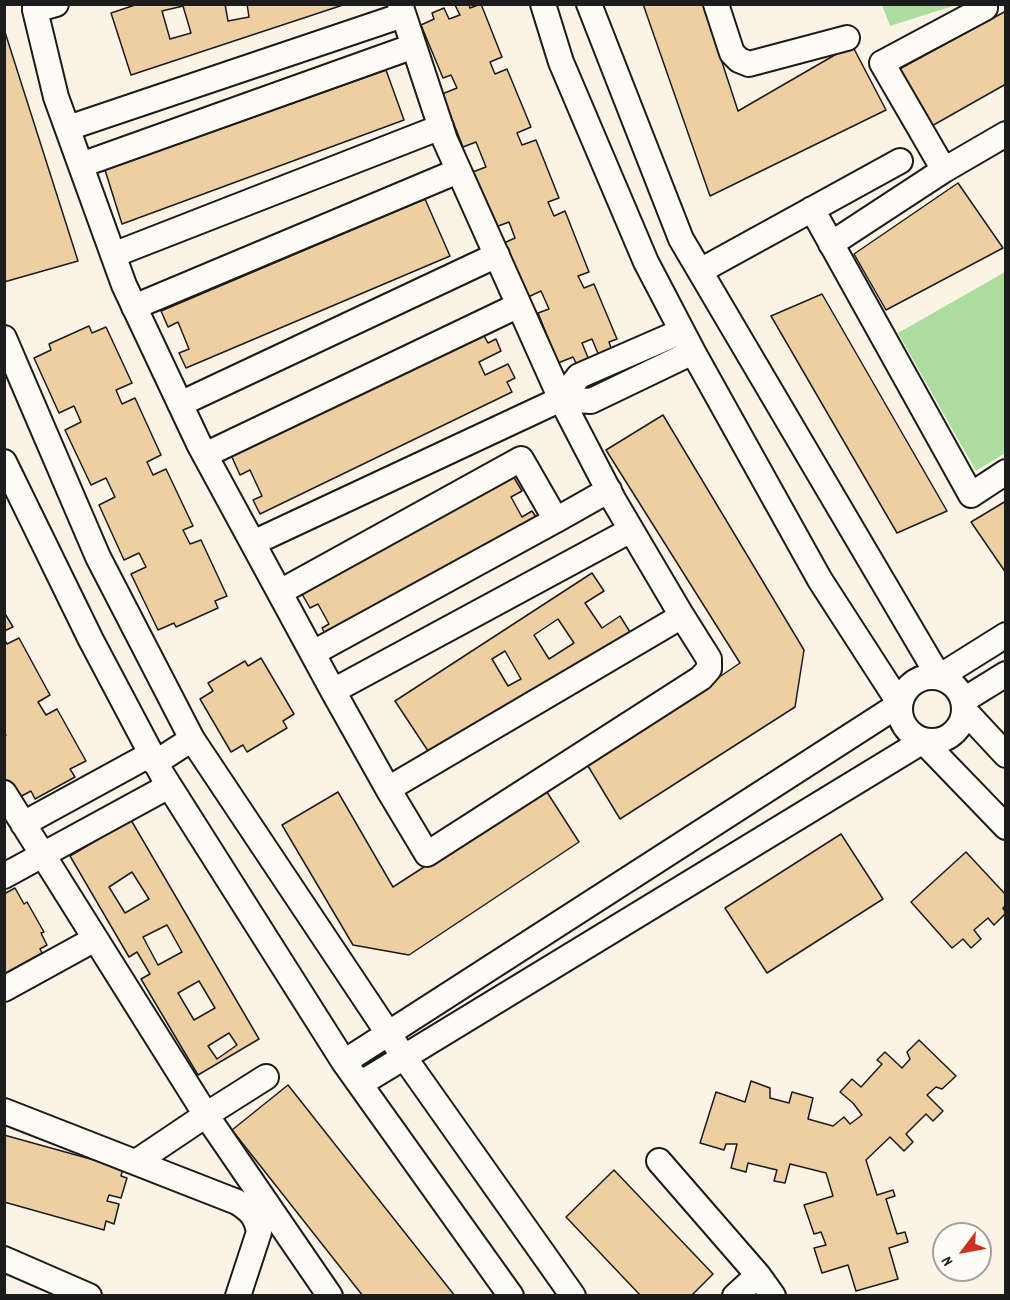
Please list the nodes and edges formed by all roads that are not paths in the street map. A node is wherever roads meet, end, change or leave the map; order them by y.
1 (543, 4) edge
2 (589, 4) edge
3 (716, 4) edge
4 (984, 4) edge
5 (42, 6) edge
6 (401, 10) edge
7 (848, 38) dead end
8 (414, 46) junction
9 (441, 127) junction
10 (68, 128) junction
11 (1005, 134) edge
12 (900, 161) dead end
13 (81, 165) junction
14 (944, 170) junction
15 (458, 171) junction
16 (813, 209) junction
17 (831, 244) junction
18 (113, 255) junction
19 (496, 255) junction
20 (700, 272) junction
21 (519, 304) junction
22 (134, 307) junction
23 (682, 331) junction
24 (4, 338) edge
25 (693, 352) junction
26 (561, 399) junction
27 (180, 404) junction
28 (205, 455) junction
29 (4, 462) edge
30 (1005, 472) edge
31 (609, 490) junction
32 (556, 520) junction
33 (631, 530) junction
34 (253, 543) junction
35 (280, 592) junction
36 (682, 616) junction
37 (1005, 635) edge
38 (313, 653) junction
39 (1005, 674) edge
40 (939, 677) junction
41 (333, 691) junction
42 (900, 704) junction
43 (964, 706) junction
44 (192, 739) junction
45 (923, 741) junction
46 (1005, 755) edge
47 (153, 759) junction
48 (170, 786) junction
49 (388, 789) junction
50 (4, 793) edge
51 (23, 824) junction
52 (1005, 827) edge
53 (42, 855) junction
54 (4, 876) edge
55 (95, 939) junction
56 (4, 989) edge
57 (388, 1033) junction
58 (404, 1057) junction
59 (344, 1062) junction
60 (266, 1077) dead end
61 (360, 1084) junction
62 (4, 1111) edge
63 (206, 1115) junction
64 (659, 1161) dead end
65 (136, 1162) junction
66 (4, 1259) edge
67 (758, 1275) junction
68 (89, 1296) edge
69 (238, 1296) edge
70 (330, 1296) edge
71 (511, 1296) edge
72 (573, 1296) edge
73 (735, 1296) edge
74 (773, 1296) edge

1 - 23 street
2 - 20 street
3 - 7 street
4 - 14 street
5 - 10 street
6 - 8 street
6 - 10 street
8 - 9 street
8 - 13 street
9 - 15 street
9 - 18 street
10 - 13 street
11 - 14 street
12 - 16 street
13 - 18 street
14 - 17 street
15 - 19 street
15 - 22 street
16 - 17 street
16 - 20 street
17 - 30 street
18 - 22 street
19 - 21 street
19 - 27 street
20 - 40 street
21 - 26 street
21 - 28 street
22 - 27 street
23 - 25 street
23 - 26 street
24 - 44 street
25 - 26 street
25 - 42 street
26 - 31 street
26 - 34 street
27 - 28 street
28 - 34 street
29 - 47 street
31 - 32 street
31 - 33 street
32 - 35 street
32 - 38 street
33 - 36 street
33 - 41 street
34 - 35 street
35 - 38 street
36 - 49 street
36 - 49 street
37 - 40 street
38 - 41 street
39 - 43 street
40 - 42 street
40 - 43 street
41 - 49 street
42 - 45 street
42 - 57 street
43 - 45 street
43 - 46 street
44 - 47 street
44 - 57 street
45 - 52 street
45 - 58 street
47 - 48 street
47 - 51 street
48 - 53 street
48 - 59 street
50 - 51 street
51 - 53 street
53 - 54 street
53 - 55 street
55 - 56 street
55 - 63 street
57 - 58 street
57 - 59 street
58 - 61 street
58 - 72 street
59 - 61 street
60 - 63 street
61 - 71 street
62 - 65 street
63 - 65 street
63 - 70 street
64 - 67 street
65 - 69 street
66 - 68 street
67 - 73 street
67 - 74 street

